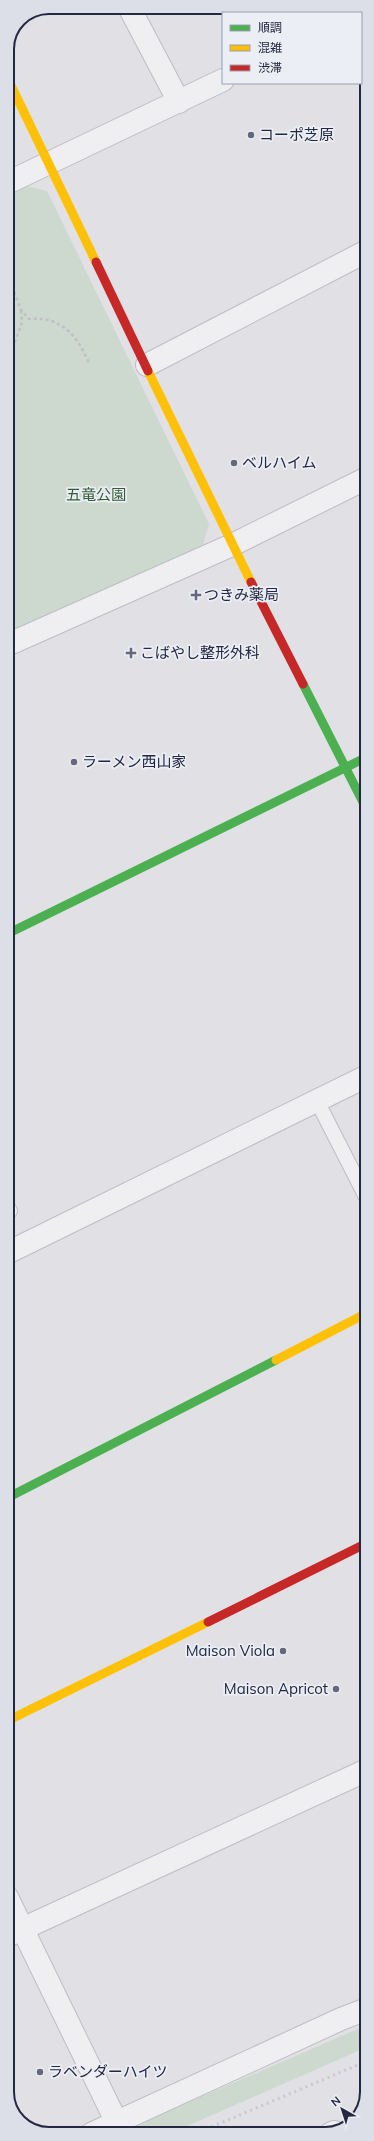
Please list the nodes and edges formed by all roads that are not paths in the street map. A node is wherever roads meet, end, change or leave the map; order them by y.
1 (133, 14) edge
2 (222, 80) edge
3 (14, 91) edge
4 (178, 102) junction
5 (49, 163) junction
6 (14, 180) edge
7 (360, 256) edge
8 (147, 365) junction
9 (360, 481) edge
10 (232, 545) junction
11 (14, 642) edge
12 (360, 761) edge
13 (346, 768) junction
14 (360, 796) edge
15 (14, 931) edge
16 (360, 1080) edge
17 (317, 1101) junction
18 (360, 1185) edge
19 (14, 1250) edge
20 (360, 1317) edge
21 (14, 1494) edge
22 (360, 1546) edge
23 (14, 1718) edge
24 (360, 1773) edge
25 (15, 1932) edge
26 (360, 2012) edge
27 (116, 2121) junction
28 (104, 2127) edge

1 - 4 street
2 - 4 street
3 - 5 street
4 - 5 street
5 - 6 street
5 - 8 street
7 - 8 street
8 - 10 street
9 - 10 street
10 - 11 street
10 - 13 street
12 - 13 street
13 - 14 street
13 - 15 street
16 - 17 street
17 - 18 lane
17 - 19 street
20 - 21 street
22 - 23 street
24 - 25 street
25 - 27 street
26 - 27 street
27 - 28 street

